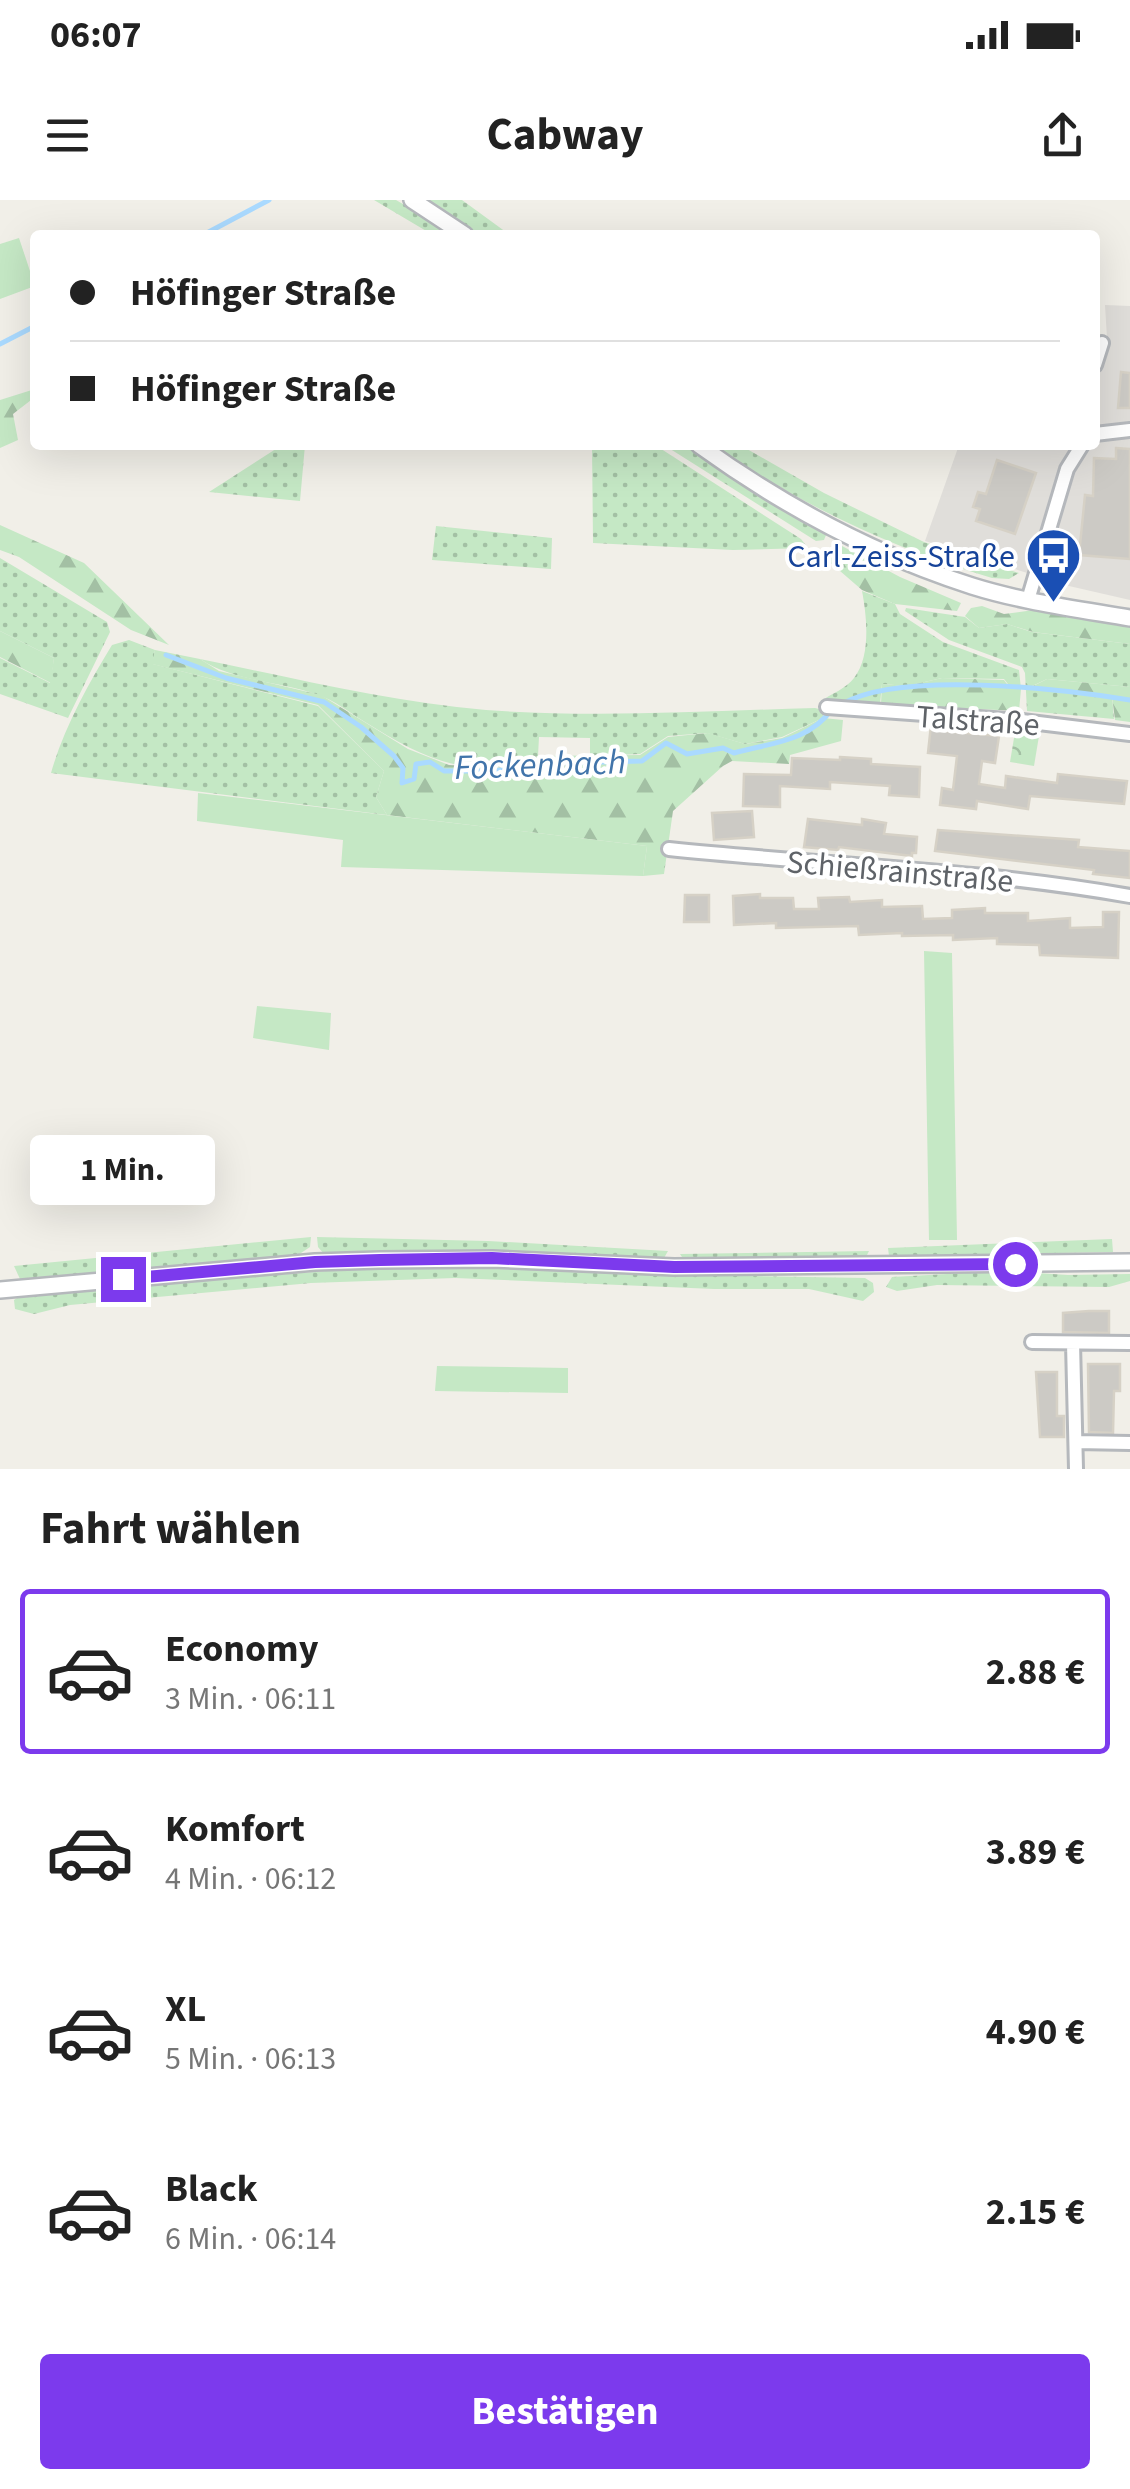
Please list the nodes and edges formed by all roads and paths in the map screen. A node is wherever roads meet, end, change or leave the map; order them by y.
1 (412, 200) edge
2 (457, 230) edge
3 (1102, 343) dead end
4 (1100, 349) edge
5 (1130, 430) edge
6 (1100, 433) edge
7 (707, 450) edge
8 (1079, 450) edge
9 (1028, 600) junction
10 (1130, 618) edge
11 (826, 707) dead end
12 (1130, 734) edge
13 (669, 850) dead end
14 (1130, 896) edge
15 (1130, 1262) edge
16 (0, 1290) edge
17 (1032, 1342) dead end
18 (1073, 1342) junction
19 (1130, 1344) edge
20 (1076, 1442) junction
21 (1130, 1442) edge
22 (1076, 1469) edge

1 - 2 street
3 - 4 street
5 - 6 street
7 - 9 street
8 - 9 street
9 - 10 street
11 - 12 street, Talstraße
13 - 14 street, Schießrainstraße
15 - 16 street
17 - 18 street
18 - 19 street
18 - 20 street
20 - 21 street
20 - 22 street

